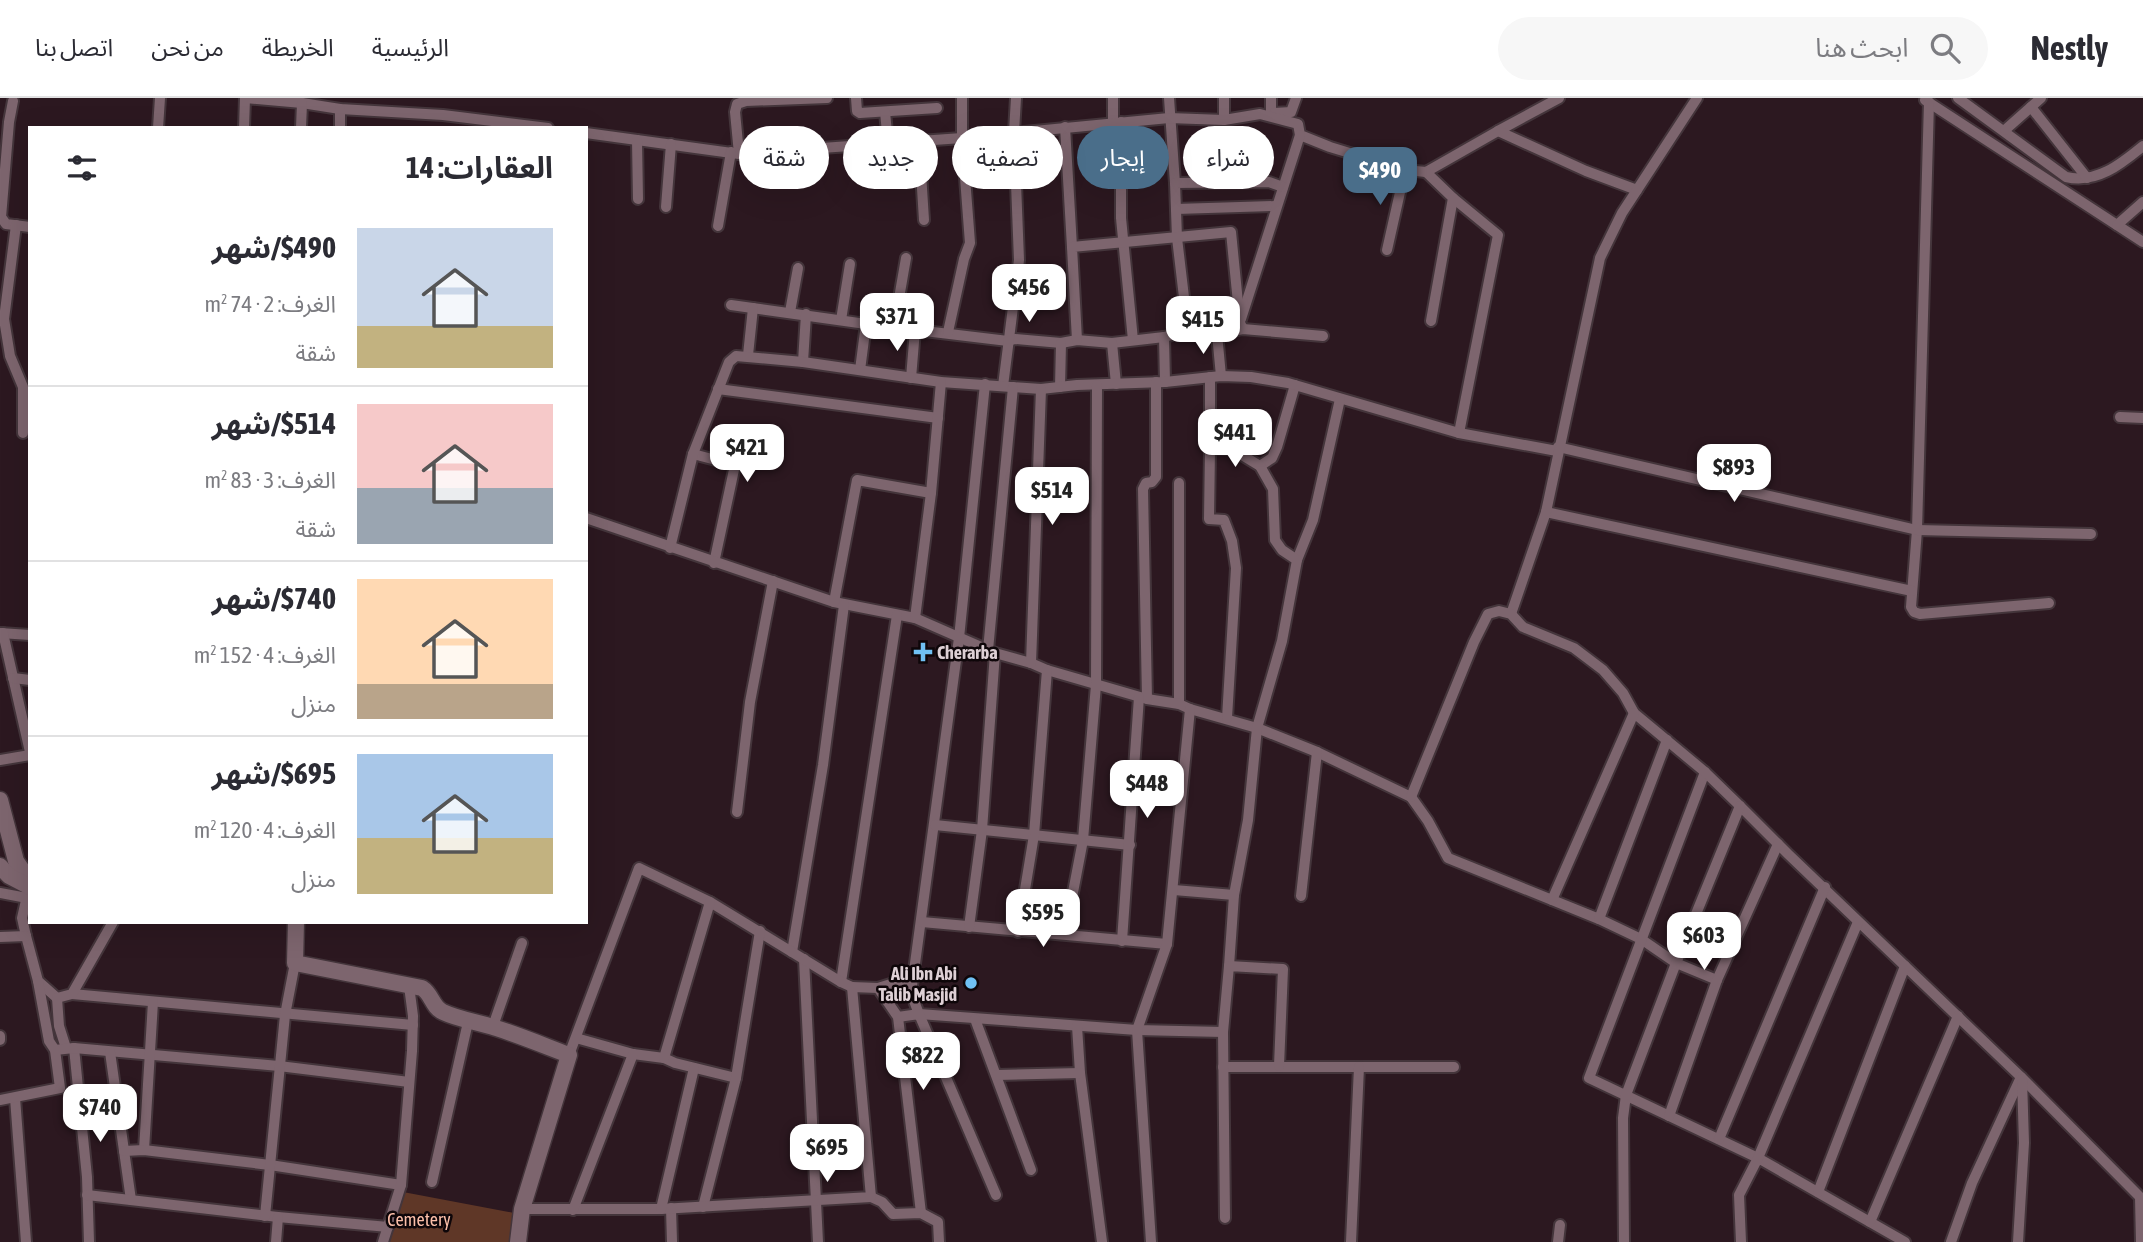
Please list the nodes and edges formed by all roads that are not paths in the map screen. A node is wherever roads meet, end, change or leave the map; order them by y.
1 (160, 98) edge
2 (827, 98) edge
3 (856, 98) edge
4 (962, 98) edge
5 (1016, 98) edge
6 (1113, 98) edge
7 (1169, 98) edge
8 (1224, 98) edge
9 (1271, 98) edge
10 (1296, 98) edge
11 (1559, 98) edge
12 (1697, 98) edge
13 (1958, 98) edge
14 (2041, 98) edge
15 (1926, 100) edge
16 (13, 101) dead end
17 (302, 103) junction
18 (2031, 107) junction
19 (937, 108) dead end
20 (341, 109) junction
21 (885, 112) junction
22 (1271, 114) junction
23 (443, 115) junction
24 (1169, 118) junction
25 (1224, 120) junction
26 (1117, 122) junction
27 (158, 126) edge
28 (244, 126) edge
29 (301, 126) edge
30 (340, 126) edge
31 (443, 126) edge
32 (524, 126) edge
33 (886, 126) edge
34 (962, 126) edge
35 (1014, 126) edge
36 (1065, 127) joint
37 (1498, 131) junction
38 (2005, 131) junction
39 (588, 133) edge
40 (1300, 135) junction
41 (637, 140) junction
42 (671, 144) junction
43 (843, 146) edge
44 (2143, 146) edge
45 (735, 153) junction
46 (1405, 170) junction
47 (1426, 172) junction
48 (2087, 178) junction
49 (1175, 183) junction
50 (1283, 187) junction
51 (922, 189) edge
52 (966, 189) edge
53 (1016, 189) edge
54 (1637, 190) junction
55 (638, 198) dead end
56 (1453, 198) junction
57 (2143, 202) edge
58 (1276, 205) junction
59 (666, 207) dead end
60 (1176, 209) junction
61 (924, 220) dead end
62 (16, 225) junction
63 (2117, 225) junction
64 (718, 226) dead end
65 (28, 227) edge
66 (1177, 237) junction
67 (1123, 241) junction
68 (2143, 242) edge
69 (1072, 247) junction
70 (1387, 250) dead end
71 (906, 258) dead end
72 (850, 264) dead end
73 (798, 268) dead end
74 (731, 305) dead end
75 (753, 308) junction
76 (790, 312) junction
77 (806, 314) junction
78 (2, 319) edge
79 (841, 320) junction
80 (1431, 321) dead end
81 (866, 324) junction
82 (1241, 326) junction
83 (894, 327) junction
84 (915, 330) junction
85 (1188, 331) junction
86 (948, 332) junction
87 (1217, 334) junction
88 (1323, 336) dead end
89 (1164, 337) junction
90 (1077, 340) junction
91 (1133, 340) junction
92 (1007, 341) junction
93 (1060, 343) junction
94 (1112, 343) junction
95 (748, 355) junction
96 (803, 362) junction
97 (860, 370) junction
98 (1216, 376) junction
99 (911, 378) junction
100 (941, 382) junction
101 (1161, 382) junction
102 (985, 384) junction
103 (1116, 384) junction
104 (1097, 385) junction
105 (1294, 385) junction
106 (1008, 387) junction
107 (1060, 387) junction
108 (718, 389) junction
109 (1041, 389) junction
110 (1340, 399) junction
111 (2120, 417) dead end
112 (938, 418) junction
113 (2143, 418) edge
114 (23, 433) dead end
115 (1460, 433) junction
116 (1210, 444) dead end
117 (1558, 449) junction
118 (693, 454) junction
119 (1259, 467) junction
120 (1179, 483) dead end
121 (931, 493) junction
122 (1546, 512) junction
123 (588, 519) edge
124 (1917, 530) junction
125 (2091, 534) dead end
126 (670, 548) junction
127 (1297, 559) junction
128 (714, 563) junction
129 (774, 581) junction
130 (1912, 591) junction
131 (839, 603) junction
132 (2049, 603) dead end
133 (1511, 614) junction
134 (897, 615) junction
135 (915, 618) junction
136 (2, 633) edge
137 (28, 635) edge
138 (959, 638) junction
139 (992, 652) junction
140 (1031, 663) junction
141 (1046, 670) junction
142 (13, 678) junction
143 (28, 680) edge
144 (1096, 685) junction
145 (1143, 698) junction
146 (1185, 707) junction
147 (1634, 713) junction
148 (1227, 718) junction
149 (1257, 728) junction
150 (1667, 740) junction
151 (28, 744) edge
152 (1317, 752) junction
153 (28, 753) edge
154 (0, 760) edge
155 (1705, 772) junction
156 (1412, 797) junction
157 (0, 798) edge
158 (1741, 806) junction
159 (737, 812) dead end
160 (935, 825) junction
161 (982, 830) junction
162 (1034, 835) junction
163 (1083, 840) junction
164 (1778, 844) junction
165 (1130, 845) junction
166 (0, 866) edge
167 (1825, 887) junction
168 (28, 890) edge
169 (1174, 890) junction
170 (0, 893) edge
171 (1234, 895) junction
172 (1301, 895) dead end
173 (1552, 900) junction
174 (710, 902) junction
175 (1599, 919) junction
176 (922, 922) junction
177 (1858, 922) junction
178 (112, 924) edge
179 (296, 924) edge
180 (969, 927) junction
181 (760, 931) junction
182 (1018, 932) junction
183 (1065, 934) junction
184 (26, 936) junction
185 (0, 937) edge
186 (1641, 939) junction
187 (1122, 941) junction
188 (522, 943) dead end
189 (1167, 944) junction
190 (792, 952) junction
191 (804, 959) junction
192 (295, 963) junction
193 (1676, 963) junction
194 (1229, 966) junction
195 (1905, 966) junction
196 (913, 977) junction
197 (1717, 980) junction
198 (38, 981) junction
199 (841, 982) junction
200 (409, 986) junction
201 (852, 987) junction
202 (878, 988) junction
203 (72, 994) junction
204 (57, 998) junction
205 (153, 1002) junction
206 (285, 1014) junction
207 (919, 1014) junction
208 (1958, 1016) junction
209 (898, 1017) junction
210 (975, 1019) junction
211 (468, 1022) junction
212 (412, 1025) junction
213 (493, 1026) junction
214 (1077, 1026) junction
215 (1137, 1030) junction
216 (1223, 1032) junction
217 (576, 1038) junction
218 (65, 1049) junction
219 (110, 1052) junction
220 (632, 1054) junction
221 (149, 1055) junction
222 (569, 1055) junction
223 (664, 1058) junction
224 (279, 1066) junction
225 (1279, 1066) junction
226 (1359, 1067) junction
227 (694, 1068) junction
228 (1223, 1068) junction
229 (1454, 1068) dead end
230 (1080, 1073) junction
231 (997, 1075) junction
232 (2021, 1076) junction
233 (736, 1078) junction
234 (409, 1082) junction
235 (1626, 1095) junction
236 (15, 1098) junction
237 (0, 1100) edge
238 (1670, 1116) junction
239 (1719, 1139) junction
240 (144, 1150) junction
241 (124, 1151) junction
242 (1758, 1158) junction
243 (270, 1165) junction
244 (1031, 1170) dead end
245 (432, 1182) dead end
246 (401, 1185) junction
247 (1818, 1192) junction
248 (87, 1195) junction
249 (996, 1195) dead end
250 (871, 1197) junction
251 (131, 1200) junction
252 (817, 1200) junction
253 (703, 1207) junction
254 (522, 1209) junction
255 (666, 1209) junction
256 (573, 1210) junction
257 (921, 1213) junction
258 (265, 1216) junction
259 (278, 1217) junction
260 (1225, 1218) dead end
261 (1870, 1222) junction
262 (1560, 1224) dead end
263 (388, 1227) junction
264 (26, 1242) edge
265 (89, 1242) edge
266 (276, 1242) edge
267 (383, 1242) edge
268 (518, 1242) edge
269 (672, 1242) edge
270 (818, 1242) edge
271 (939, 1242) edge
272 (1102, 1242) edge
273 (1151, 1242) edge
274 (1351, 1242) edge
275 (1558, 1242) edge
276 (1624, 1242) edge
277 (1741, 1242) edge
278 (1905, 1242) edge
279 (1951, 1242) edge
280 (2018, 1242) edge
281 (2141, 1242) edge

1 - 27 street
2 - 45 street
3 - 21 street
4 - 34 street
5 - 35 street
6 - 26 street
7 - 24 street
8 - 25 street
9 - 22 street
10 - 22 street
11 - 37 street
12 - 54 street
13 - 38 street
14 - 18 street
15 - 63 street
15 - 124 street
16 - 62 street
17 - 20 street
17 - 28 street
17 - 29 street
18 - 38 street
18 - 48 street
19 - 21 street
20 - 23 street
20 - 30 street
21 - 33 street
22 - 25 street
22 - 40 street
23 - 31 street
23 - 32 street
24 - 25 street
24 - 26 street
24 - 49 street
26 - 36 street
26 - 67 street
36 - 69 street
37 - 47 street
37 - 54 street
38 - 48 street
39 - 41 street
40 - 46 street
40 - 50 street
41 - 42 street
41 - 55 street
42 - 45 street
42 - 59 street
43 - 45 street
44 - 48 street
45 - 64 street
46 - 47 street
46 - 70 street
47 - 56 street
49 - 50 street
49 - 60 street
50 - 58 street
51 - 61 street
52 - 86 street
53 - 92 street
54 - 117 street
56 - 80 street
56 - 115 street
57 - 63 street
58 - 60 street
58 - 82 street
60 - 66 street
62 - 65 street
62 - 78 street
63 - 68 street
66 - 67 street
66 - 82 street
66 - 85 street
67 - 69 street
67 - 91 street
69 - 90 street
71 - 83 street
72 - 79 street
73 - 76 street
74 - 75 street
75 - 76 street
75 - 95 street
76 - 77 street
77 - 79 street
77 - 96 street
78 - 114 street
79 - 81 street
81 - 83 street
81 - 97 street
82 - 87 street
82 - 88 street
83 - 84 street
84 - 86 street
84 - 99 street
85 - 87 street
85 - 89 street
86 - 92 street
87 - 98 street
89 - 91 street
89 - 101 street
90 - 93 street
90 - 94 street
91 - 94 street
92 - 93 street
92 - 106 street
93 - 107 street
94 - 103 street
95 - 96 street
95 - 108 street
96 - 97 street
97 - 99 street
98 - 101 street
98 - 105 street
98 - 116 street
99 - 100 street
100 - 102 street
100 - 112 street
101 - 103 street
101 - 145 street
102 - 106 street
102 - 138 street
103 - 104 street
104 - 107 street
104 - 144 street
105 - 110 street
105 - 119 street
106 - 109 street
106 - 139 street
107 - 109 street
108 - 112 street
108 - 118 street
109 - 140 street
110 - 115 street
110 - 127 street
111 - 113 street
112 - 121 street
115 - 117 street
117 - 122 street
117 - 124 street
118 - 126 street
118 - 128 street
119 - 127 street
119 - 148 street
120 - 146 street
121 - 131 street
121 - 135 street
122 - 130 street
122 - 133 street
123 - 126 street
124 - 125 street
124 - 130 street
126 - 128 street
127 - 149 street
128 - 129 street
129 - 131 street
129 - 159 street
130 - 132 street
131 - 134 street
131 - 190 street
133 - 147 street
133 - 156 street
134 - 135 street
134 - 199 street
135 - 138 street
136 - 137 street
136 - 142 street
138 - 139 street
138 - 160 street
139 - 140 street
139 - 161 street
140 - 141 street
141 - 144 street
141 - 162 street
142 - 143 street
142 - 151 street
144 - 145 street
144 - 163 street
145 - 146 street
145 - 165 street
146 - 148 street
146 - 169 street
147 - 150 street
147 - 173 street
148 - 149 street
149 - 152 street
149 - 171 street
150 - 155 street
150 - 175 street
152 - 156 street
152 - 172 street
153 - 154 street
155 - 158 street
155 - 186 street
156 - 173 street
157 - 168 street
158 - 164 street
158 - 193 street
160 - 161 street
160 - 176 street
161 - 162 street
161 - 180 street
162 - 163 street
162 - 182 street
163 - 165 street
163 - 183 street
164 - 167 street
164 - 197 street
165 - 187 street
166 - 168 street
167 - 177 street
167 - 239 street
168 - 170 street
168 - 184 street
169 - 171 street
169 - 189 street
171 - 194 street
173 - 175 street
174 - 181 street
174 - 217 street
174 - 223 street
175 - 186 street
176 - 180 street
176 - 196 street
177 - 195 street
177 - 242 street
178 - 203 street
179 - 192 street
180 - 182 street
181 - 190 street
181 - 233 street
182 - 183 street
183 - 187 street
184 - 185 street
184 - 198 street
186 - 193 street
186 - 235 street
187 - 189 street
188 - 213 street
189 - 215 street
190 - 191 street
191 - 199 street
191 - 252 street
192 - 200 street
192 - 206 street
193 - 197 street
193 - 235 street
194 - 216 street
194 - 225 street
195 - 208 street
195 - 247 street
196 - 202 street
196 - 207 street
197 - 238 street
198 - 204 street
198 - 218 street
199 - 201 street
200 - 211 street
200 - 212 street
201 - 202 street
201 - 250 street
202 - 209 street
203 - 204 street
203 - 205 street
204 - 218 street
205 - 206 street
205 - 221 street
206 - 212 street
206 - 224 street
207 - 209 street
207 - 210 street
207 - 249 street
208 - 232 street
208 - 261 street
209 - 257 street
210 - 214 street
210 - 231 street
211 - 213 street
211 - 245 street
212 - 234 street
213 - 222 street
214 - 215 street
214 - 230 street
215 - 216 street
215 - 273 street
216 - 228 street
217 - 220 street
217 - 222 street
218 - 219 street
218 - 236 street
218 - 248 street
219 - 221 street
219 - 241 street
220 - 223 street
220 - 256 street
221 - 224 street
221 - 240 street
222 - 254 street
223 - 227 street
224 - 234 street
224 - 243 street
225 - 226 street
225 - 228 street
226 - 229 street
226 - 274 street
227 - 233 street
227 - 255 street
228 - 260 street
230 - 231 street
230 - 272 street
231 - 244 street
232 - 279 street
232 - 280 street
232 - 281 street
233 - 253 street
234 - 246 street
235 - 238 street
235 - 276 street
236 - 237 street
236 - 264 street
238 - 239 street
239 - 242 street
240 - 241 street
240 - 243 street
241 - 251 street
242 - 247 street
242 - 277 street
243 - 246 street
243 - 258 street
246 - 263 street
247 - 261 street
248 - 251 street
248 - 265 street
250 - 252 street
250 - 257 street
251 - 258 street
252 - 253 street
252 - 270 street
253 - 255 street
254 - 256 street
254 - 268 street
255 - 256 street
255 - 269 street
257 - 271 street
258 - 259 street
259 - 263 street
259 - 266 street
261 - 278 street
262 - 275 street
263 - 267 street

